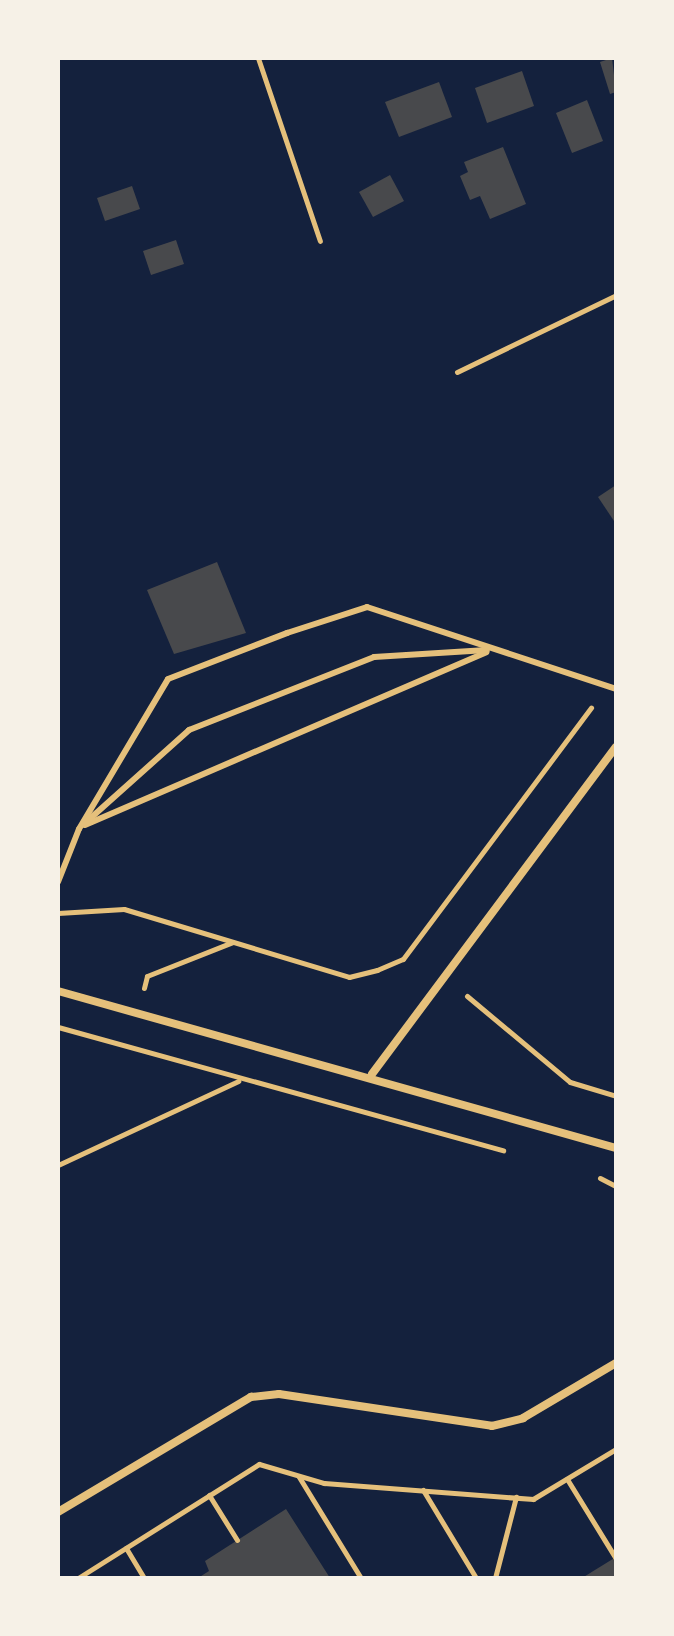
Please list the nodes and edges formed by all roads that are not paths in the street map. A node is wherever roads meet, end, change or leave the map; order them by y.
1 (492, 650) junction
2 (616, 689) edge
3 (616, 747) edge
4 (79, 829) junction
5 (58, 882) edge
6 (58, 991) edge
7 (372, 1074) junction
8 (616, 1148) edge
9 (616, 1363) edge
10 (58, 1512) edge

1 - 2 lane
1 - 4 lane
1 - 4 lane
1 - 4 lane
3 - 7 street
4 - 5 lane
6 - 7 street
7 - 8 street
9 - 10 street

